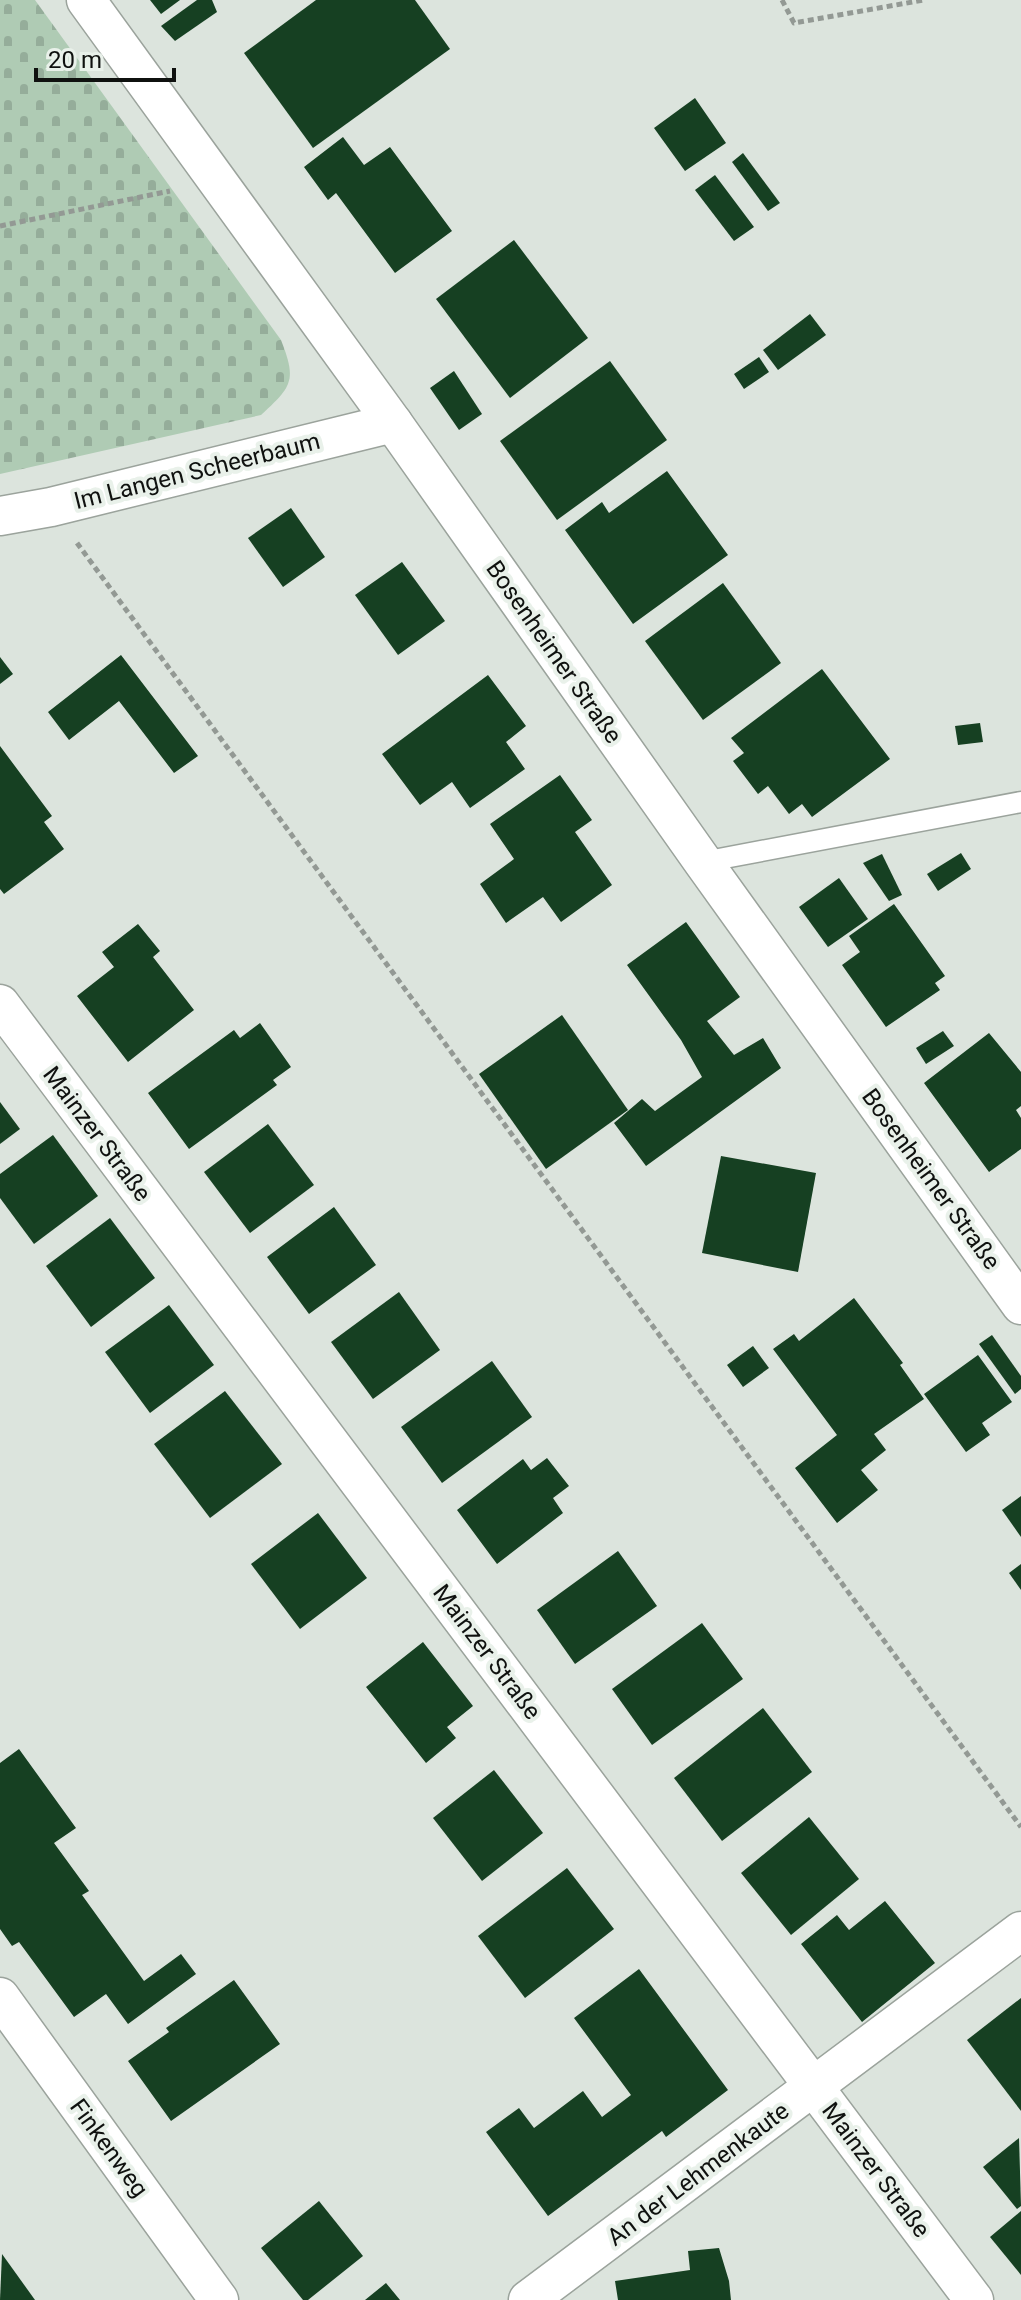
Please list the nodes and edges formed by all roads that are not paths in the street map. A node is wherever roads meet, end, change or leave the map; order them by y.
1 (86, 0) edge
2 (393, 423) junction
3 (0, 516) edge
4 (1021, 802) edge
5 (703, 862) junction
6 (0, 1004) edge
7 (1021, 1305) edge
8 (1021, 1931) edge
9 (0, 1997) edge
10 (814, 2088) junction
11 (219, 2300) edge
12 (528, 2300) edge
13 (974, 2300) edge

1 - 2 street, Bosenheimer Straße
2 - 3 street, Im Langen Scheerbaum
2 - 5 street, Bosenheimer Straße
4 - 5 lane
5 - 7 street, Bosenheimer Straße
6 - 10 street, Mainzer Straße
8 - 10 street, An der Lehmenkaute
9 - 11 street, Finkenweg
10 - 12 street, An der Lehmenkaute
10 - 13 street, Mainzer Straße

